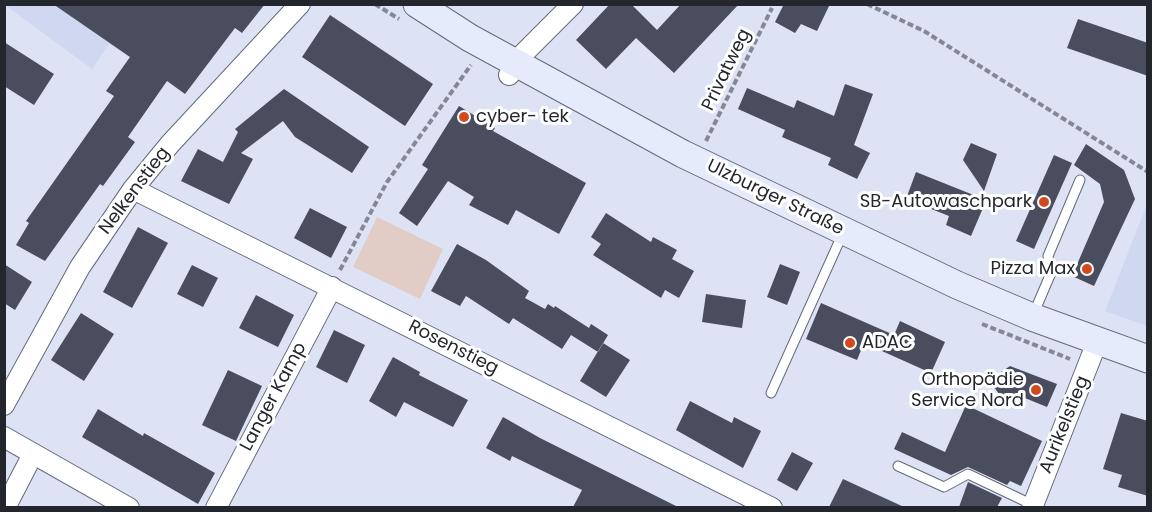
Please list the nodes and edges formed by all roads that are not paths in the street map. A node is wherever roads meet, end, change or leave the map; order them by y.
1 (300, 4) edge
2 (417, 4) edge
3 (573, 4) edge
4 (513, 68) junction
5 (1080, 180) dead end
6 (133, 189) junction
7 (844, 231) junction
8 (332, 287) junction
9 (1032, 317) junction
10 (1097, 342) junction
11 (1148, 359) edge
12 (771, 393) dead end
13 (4, 405) edge
14 (4, 437) edge
15 (33, 454) junction
16 (898, 466) dead end
17 (1032, 506) edge
18 (5, 507) edge
19 (129, 507) edge
20 (216, 507) edge
21 (772, 507) edge

1 - 6 street, Nelkenstieg
2 - 4 main road, Ulzburger Straße
3 - 4 street
4 - 7 main road, Ulzburger Straße
5 - 9 lane
6 - 8 street, Rosenstieg
6 - 13 street, Nelkenstieg
7 - 9 main road, Ulzburger Straße
7 - 12 lane
8 - 20 street, Langer Kamp
8 - 21 street, Rosenstieg
9 - 10 main road, Ulzburger Straße
10 - 11 main road, Ulzburger Straße
10 - 17 street, Aurikelstieg
14 - 15 street
15 - 18 street
15 - 19 street
16 - 17 lane

